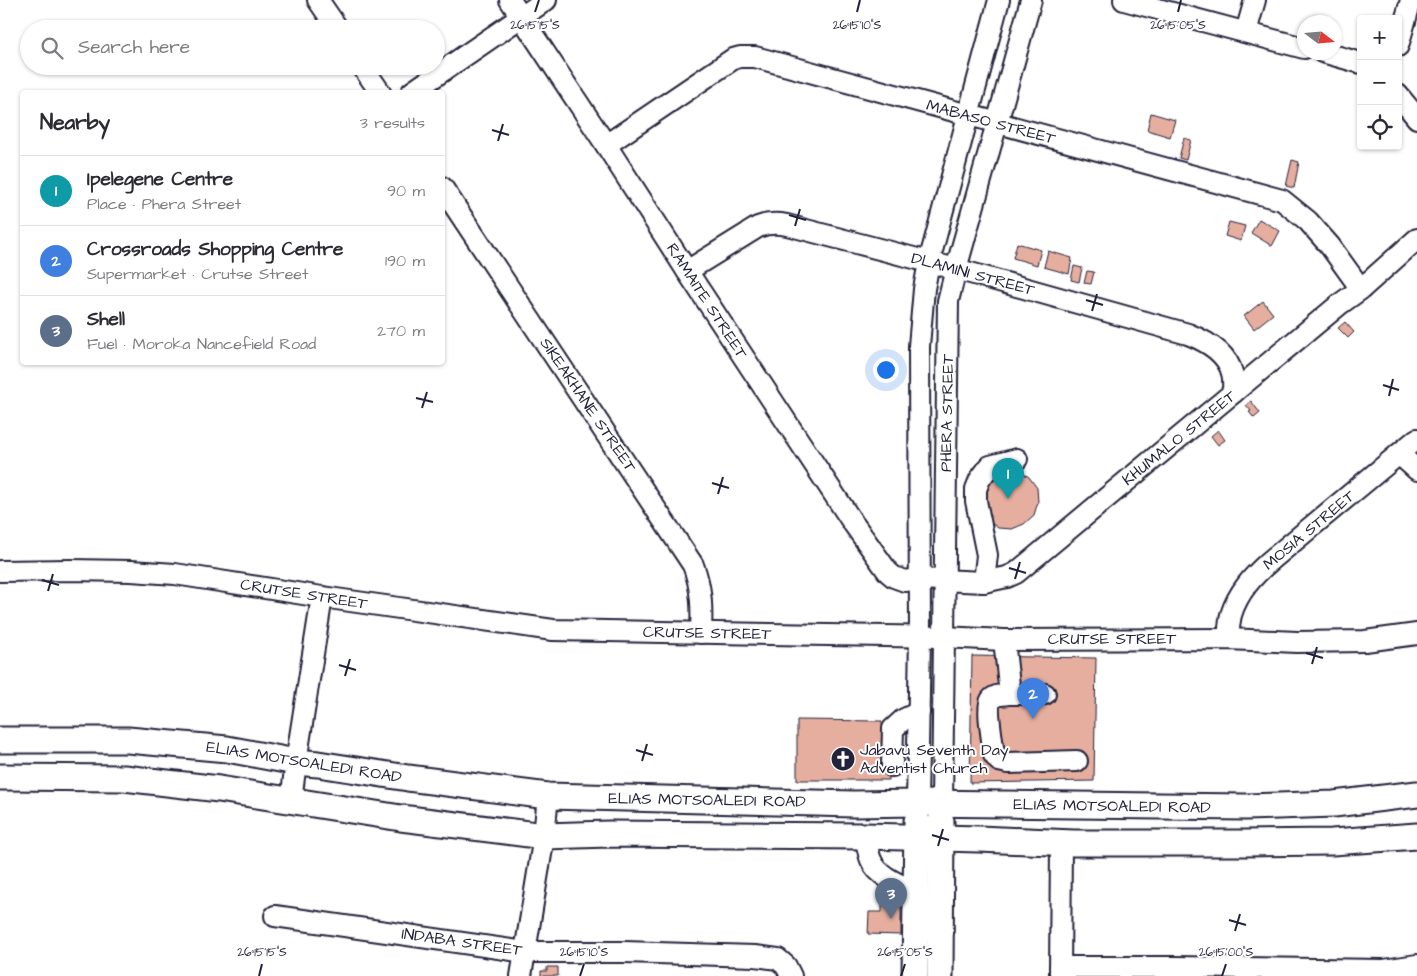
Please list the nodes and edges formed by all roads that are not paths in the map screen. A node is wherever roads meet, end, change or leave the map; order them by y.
1 (318, 0) edge
2 (510, 0) edge
3 (546, 0) edge
4 (1000, 0) edge
5 (1031, 0) edge
6 (1124, 0) edge
7 (1255, 0) edge
8 (1411, 0) edge
9 (522, 17) junction
10 (332, 20) edge
11 (1417, 31) edge
12 (1246, 32) junction
13 (1402, 32) edge
14 (1402, 43) edge
15 (1297, 46) edge
16 (1342, 58) edge
17 (1357, 62) edge
18 (445, 70) edge
19 (368, 75) edge
20 (437, 75) edge
21 (379, 90) edge
22 (415, 90) edge
23 (1402, 100) edge
24 (968, 116) junction
25 (1417, 118) edge
26 (998, 123) junction
27 (606, 145) junction
28 (445, 192) edge
29 (1417, 238) edge
30 (929, 262) junction
31 (956, 269) junction
32 (687, 271) junction
33 (1361, 288) junction
34 (1233, 393) junction
35 (1417, 439) edge
36 (1399, 454) junction
37 (1016, 459) dead end
38 (1417, 470) edge
39 (0, 572) edge
40 (919, 579) junction
41 (946, 580) junction
42 (984, 582) junction
43 (322, 597) junction
44 (701, 633) junction
45 (1417, 634) edge
46 (920, 636) junction
47 (943, 637) junction
48 (1228, 639) junction
49 (1004, 640) junction
50 (1010, 694) junction
51 (1045, 694) dead end
52 (919, 712) junction
53 (0, 740) edge
54 (1077, 760) dead end
55 (296, 762) junction
56 (892, 766) dead end
57 (0, 777) edge
58 (1417, 794) edge
59 (548, 796) junction
60 (291, 801) junction
61 (917, 803) junction
62 (854, 804) junction
63 (942, 804) junction
64 (544, 836) junction
65 (860, 836) junction
66 (1417, 836) edge
67 (928, 838) junction
68 (1061, 843) junction
69 (916, 892) junction
70 (275, 916) dead end
71 (916, 948) junction
72 (940, 948) junction
73 (525, 952) junction
74 (1417, 965) edge
75 (1174, 971) edge
76 (1060, 972) edge
77 (521, 976) edge
78 (791, 976) edge
79 (915, 976) edge
80 (940, 976) edge

1 - 10 street
2 - 9 street, RAMAITE STREET
3 - 9 street
4 - 24 street, PHERA STREET
5 - 26 street, PHERA STREET
6 - 12 street
7 - 12 street
8 - 13 street
9 - 18 street
9 - 27 street, RAMAITE STREET
11 - 14 street
12 - 15 street
16 - 17 street
19 - 21 street
20 - 22 street
23 - 25 street
24 - 26 street, MABASO STREET
24 - 27 street, MABASO STREET
24 - 30 street, PHERA STREET
26 - 31 street, PHERA STREET
26 - 33 street, MABASO STREET
27 - 32 street, RAMAITE STREET
28 - 44 street, SIKEAKHANE STREET
29 - 33 street, KHUMALO STREET
30 - 31 street, DLAMINI STREET
30 - 32 street, DLAMINI STREET
30 - 40 street, PHERA STREET
31 - 34 street, DLAMINI STREET
31 - 41 street, PHERA STREET
32 - 40 street, RAMAITE STREET
33 - 34 street, KHUMALO STREET
34 - 42 street, KHUMALO STREET
35 - 36 street, MOSIA STREET
36 - 38 street
36 - 48 street, MOSIA STREET
37 - 42 street
39 - 43 street, CRUTSE STREET
40 - 41 street, KHUMALO STREET
40 - 46 street, PHERA STREET
41 - 42 street, KHUMALO STREET
41 - 47 street, PHERA STREET
43 - 44 street, CRUTSE STREET
43 - 55 street
44 - 46 street, CRUTSE STREET
45 - 48 street, CRUTSE STREET
46 - 47 street, CRUTSE STREET
46 - 52 street, PHERA STREET
47 - 49 street, CRUTSE STREET
47 - 63 street, PHERA STREET
48 - 49 street, CRUTSE STREET
49 - 50 street
50 - 51 street
50 - 54 street
52 - 56 street
52 - 61 street, PHERA STREET
53 - 55 main road, ELIAS MOTSOALEDI ROAD
55 - 59 main road, ELIAS MOTSOALEDI ROAD
55 - 60 street
57 - 60 main road
58 - 63 main road, ELIAS MOTSOALEDI ROAD
59 - 62 main road, ELIAS MOTSOALEDI ROAD
59 - 64 street
60 - 64 main road
61 - 62 main road, ELIAS MOTSOALEDI ROAD
61 - 63 main road, ELIAS MOTSOALEDI ROAD
61 - 67 main road, PHERA STREET
62 - 65 main road
63 - 67 main road, PHERA STREET
64 - 65 main road
64 - 73 street
65 - 67 main road
65 - 69 street
66 - 68 main road
67 - 68 main road
67 - 69 main road
67 - 72 main road
68 - 76 street
69 - 71 main road
70 - 73 street, INDABA STREET
71 - 72 main road
71 - 79 main road
72 - 80 main road
73 - 77 street
73 - 78 street, INDABA STREET
74 - 75 street
75 - 76 street

